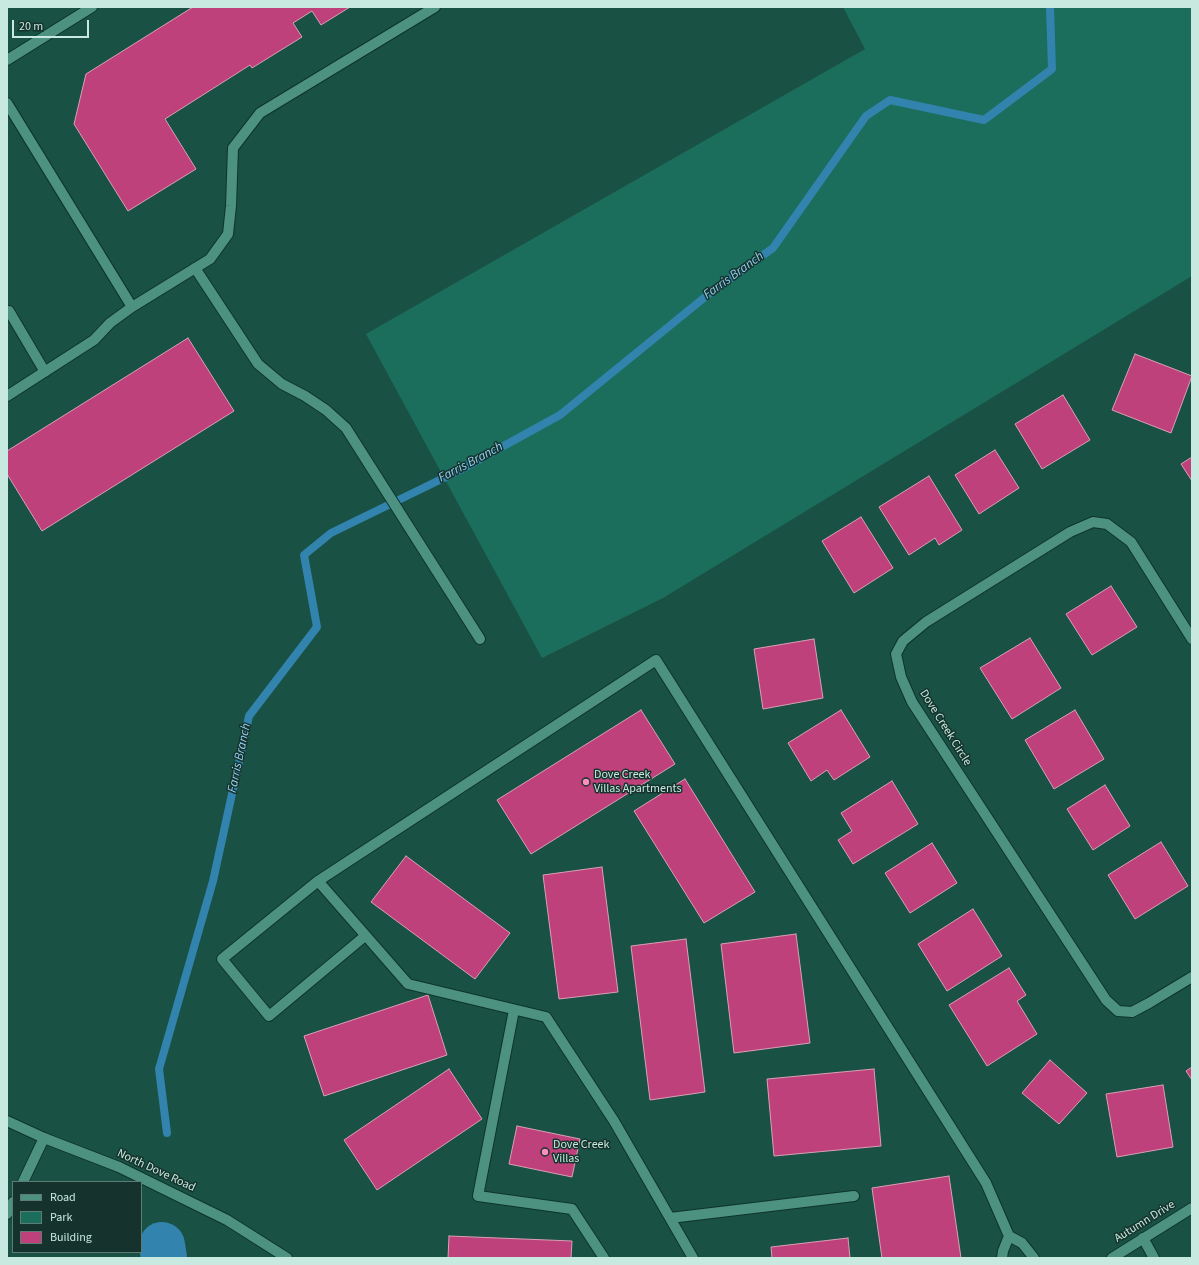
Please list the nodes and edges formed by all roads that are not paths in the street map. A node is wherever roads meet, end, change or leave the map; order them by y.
1 (92, 7) edge
2 (435, 7) edge
3 (7, 60) edge
4 (7, 103) edge
5 (195, 268) junction
6 (132, 307) junction
7 (7, 312) edge
8 (45, 372) junction
9 (7, 396) edge
10 (480, 639) dead end
11 (1192, 639) edge
12 (318, 881) junction
13 (365, 936) junction
14 (1192, 977) edge
15 (514, 1010) junction
16 (7, 1121) edge
17 (44, 1138) junction
18 (23, 1181) edge
19 (854, 1196) dead end
20 (12, 1204) edge
21 (1192, 1208) edge
22 (7, 1214) edge
23 (670, 1218) junction
24 (1009, 1236) junction
25 (1143, 1238) junction
26 (287, 1258) edge
27 (604, 1258) edge
28 (693, 1258) edge
29 (1002, 1258) edge
30 (1034, 1258) edge
31 (1112, 1258) edge
32 (1154, 1258) edge

1 - 3 street
2 - 5 street
4 - 6 street
5 - 6 street
5 - 10 street
6 - 8 street
7 - 8 street
8 - 9 street
11 - 14 street, Dove Creek Circle
12 - 13 street
12 - 13 street
12 - 24 street
13 - 15 street
15 - 23 street
15 - 27 street
16 - 17 street, North Dove Road
17 - 18 street
17 - 26 street, North Dove Road
19 - 23 street
20 - 22 street
21 - 25 street, Autumn Drive
23 - 28 street
24 - 29 street
24 - 30 street
25 - 31 street, Autumn Drive
25 - 32 street

